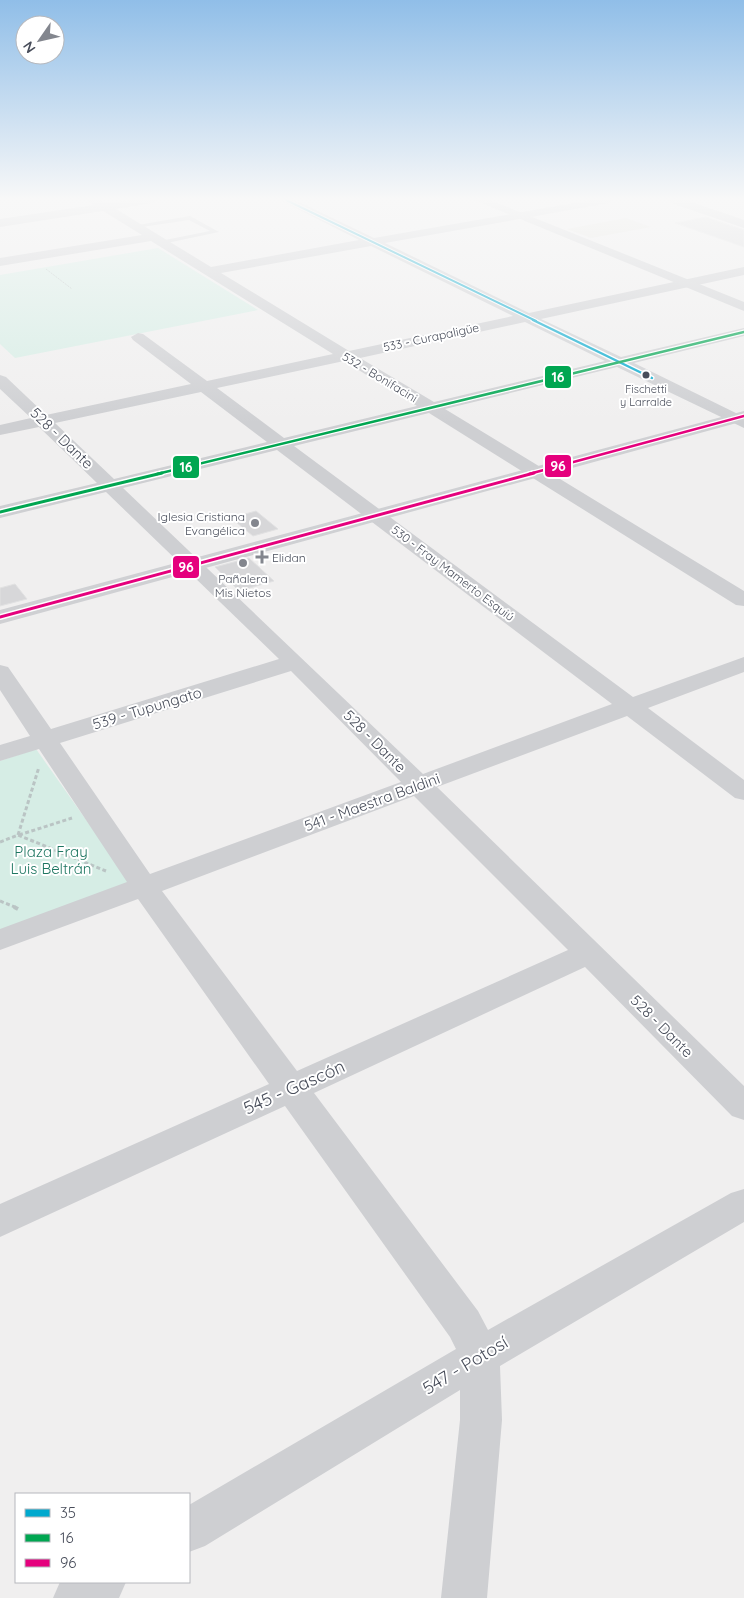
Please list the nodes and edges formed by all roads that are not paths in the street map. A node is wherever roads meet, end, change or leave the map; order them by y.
1 (214, 275) edge
2 (439, 275) edge
3 (665, 275) edge
4 (727, 275) edge
5 (686, 283) junction
6 (744, 307) edge
7 (527, 317) junction
8 (744, 332) edge
9 (138, 337) dead end
10 (345, 356) junction
11 (620, 362) junction
12 (0, 380) edge
13 (204, 386) junction
14 (432, 408) junction
15 (741, 419) edge
16 (44, 420) junction
17 (0, 430) edge
18 (283, 444) junction
19 (535, 471) junction
20 (112, 486) junction
21 (0, 512) edge
22 (375, 514) junction
23 (193, 564) junction
24 (744, 600) edge
25 (0, 617) edge
26 (295, 662) junction
27 (744, 664) edge
28 (0, 672) edge
29 (630, 706) junction
30 (47, 739) junction
31 (0, 753) edge
32 (420, 785) junction
33 (744, 792) edge
34 (144, 887) junction
35 (0, 940) edge
36 (589, 953) junction
37 (292, 1088) junction
38 (744, 1107) edge
39 (744, 1204) edge
40 (0, 1221) edge
41 (480, 1356) junction
42 (190, 1529) edge
43 (101, 1583) edge
44 (76, 1598) edge
45 (464, 1598) edge

1 - 10 street, 532 - Bonifacini
2 - 7 street
3 - 5 street
4 - 5 street, 533 - Curapaligüe
5 - 6 street
5 - 7 street, 533 - Curapaligüe
7 - 10 street, 533 - Curapaligüe
7 - 11 street
8 - 11 street
9 - 13 street, 530 - Fray Mamerto Esquiú
10 - 13 street, 533 - Curapaligüe
10 - 14 street, 532 - Bonifacini
11 - 14 street
11 - 15 street
12 - 16 street, 528 - Dante
13 - 16 street, 533 - Curapaligüe
13 - 18 street, 530 - Fray Mamerto Esquiú
14 - 18 street
14 - 19 street, 532 - Bonifacini
15 - 19 street
16 - 17 street, 533 - Curapaligüe
16 - 20 street, 528 - Dante
18 - 20 street
18 - 22 street, 530 - Fray Mamerto Esquiú
19 - 22 street
19 - 24 street, 532 - Bonifacini
20 - 21 street
20 - 23 street, 528 - Dante
22 - 23 street
22 - 29 street, 530 - Fray Mamerto Esquiú
23 - 25 street
23 - 26 street, 528 - Dante
26 - 30 street, 539 - Tupungato
26 - 32 street, 528 - Dante
27 - 29 street, 541 - Maestra Baldini
28 - 30 street
29 - 32 street, 541 - Maestra Baldini
29 - 33 street, 530 - Fray Mamerto Esquiú
30 - 31 street, 539 - Tupungato
30 - 34 street
32 - 34 street, 541 - Maestra Baldini
32 - 36 street, 528 - Dante
34 - 35 street, 541 - Maestra Baldini
34 - 37 street
36 - 37 street, 545 - Gascón
36 - 38 street, 528 - Dante
37 - 40 street, 545 - Gascón
37 - 41 street
39 - 41 street, 547 - Potosí
41 - 42 street, 547 - Potosí
41 - 45 street
43 - 44 street

